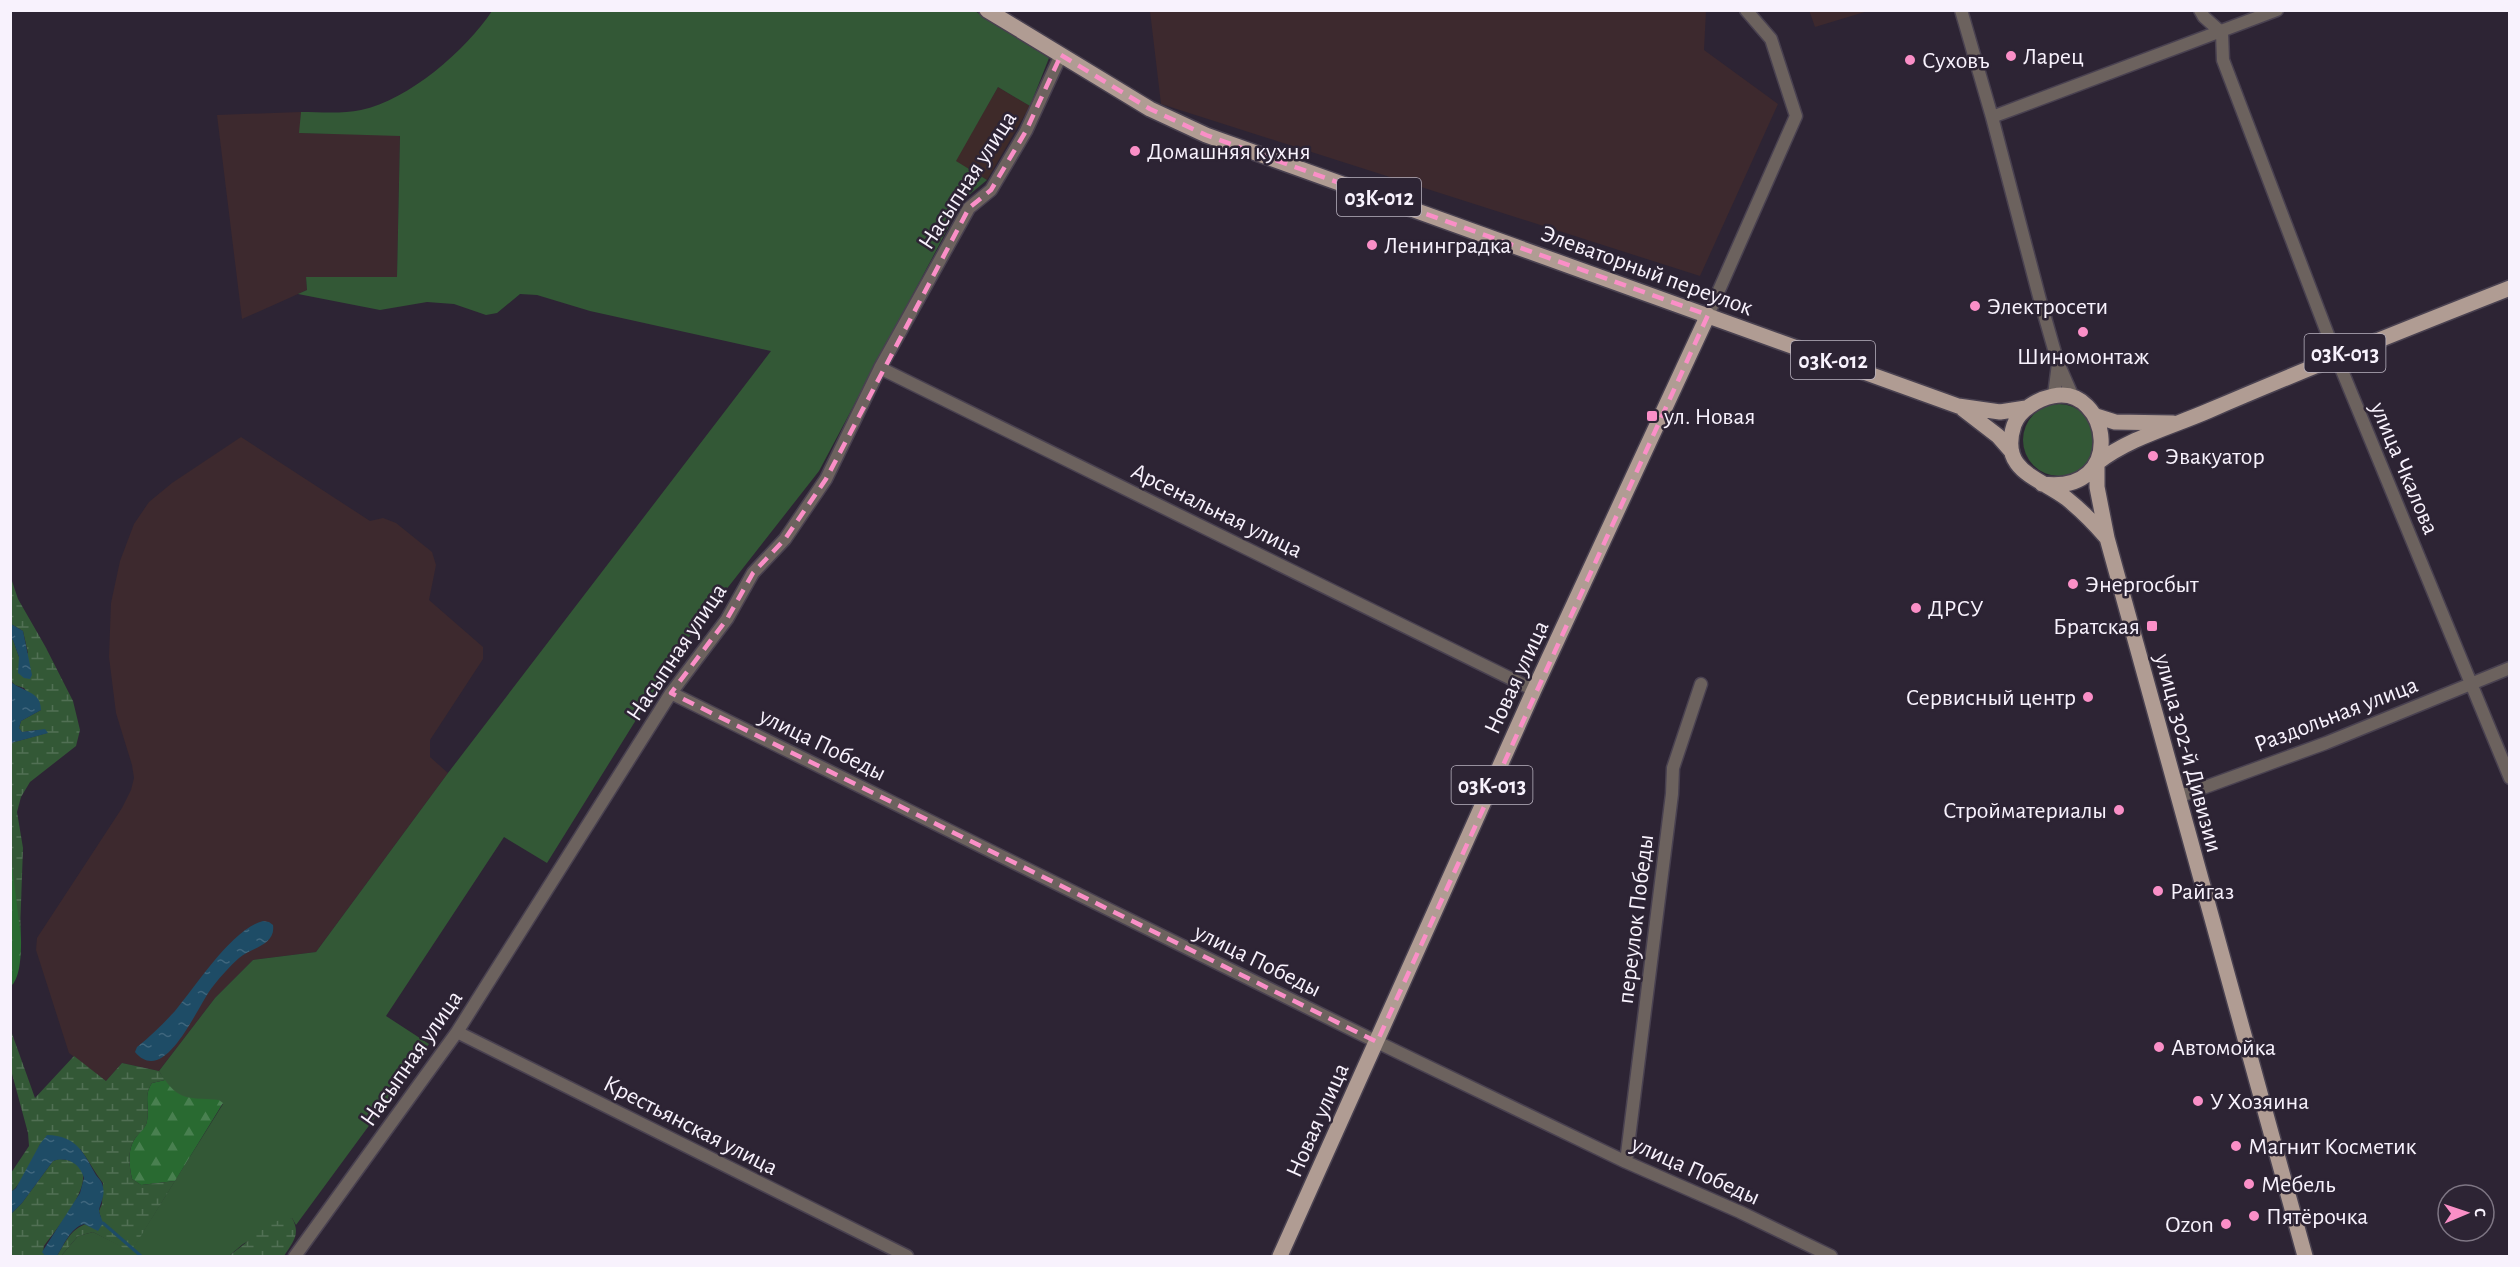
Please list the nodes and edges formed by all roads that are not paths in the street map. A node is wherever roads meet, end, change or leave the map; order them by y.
1 (987, 10) edge
2 (1746, 10) edge
3 (1961, 10) edge
4 (2200, 10) edge
5 (2277, 10) edge
6 (2222, 33) junction
7 (1061, 55) junction
8 (1992, 117) junction
9 (2510, 288) edge
10 (1708, 315) junction
11 (2336, 356) junction
12 (2058, 363) junction
13 (880, 368) junction
14 (2054, 395) junction
15 (2073, 397) junction
16 (1958, 405) junction
17 (2025, 408) junction
18 (2096, 416) junction
19 (2182, 423) junction
20 (2012, 452) junction
21 (2097, 463) junction
22 (2042, 484) junction
23 (2107, 538) junction
24 (2510, 668) edge
25 (2472, 683) junction
26 (1701, 684) dead end
27 (1534, 690) junction
28 (671, 693) junction
29 (2510, 778) edge
30 (2178, 797) junction
31 (457, 1032) junction
32 (1377, 1042) junction
33 (1626, 1162) junction
34 (1830, 1256) edge
35 (295, 1257) edge
36 (907, 1257) edge
37 (1280, 1257) edge
38 (2305, 1257) edge

1 - 7 main road, 03К-012
2 - 10 street
3 - 8 street
4 - 6 street
5 - 6 street
6 - 8 street
6 - 11 street, улица Чкалова
7 - 10 main road, Элеваторный переулок / 03К-012
7 - 13 street, Насыпная улица
8 - 12 street
9 - 11 main road, 03К-013
10 - 16 main road, Элеваторный переулок / 03К-012
10 - 27 main road, Новая улица / 03К-013
11 - 19 main road, 03К-013
11 - 25 street, улица Чкалова
12 - 14 street
12 - 15 street
13 - 27 street, Арсенальная улица
13 - 28 street, Насыпная улица
14 - 15 main road
14 - 17 main road
15 - 18 main road, 03К-013
16 - 17 main road, Элеваторный переулок
16 - 20 main road, Элеваторный переулок
17 - 20 main road
18 - 19 main road, 03К-013
18 - 21 main road
19 - 21 main road, 03К-013
20 - 22 main road
21 - 22 main road, 03К-013
21 - 23 main road, улица 302-й Дивизии
22 - 23 main road, улица 302-й Дивизии
23 - 30 main road, улица 302-й Дивизии
24 - 25 street, Раздольная улица
25 - 29 street, улица Чкалова
25 - 30 street, Раздольная улица
26 - 33 street, переулок Победы
27 - 32 main road, Новая улица / 03К-013
28 - 31 street, Насыпная улица
28 - 32 street, улица Победы
30 - 38 main road, улица 302-й Дивизии
31 - 35 street, Насыпная улица
31 - 36 street, Крестьянская улица
32 - 33 street, улица Победы
32 - 37 main road, Новая улица / 03К-013
33 - 34 street, улица Победы

